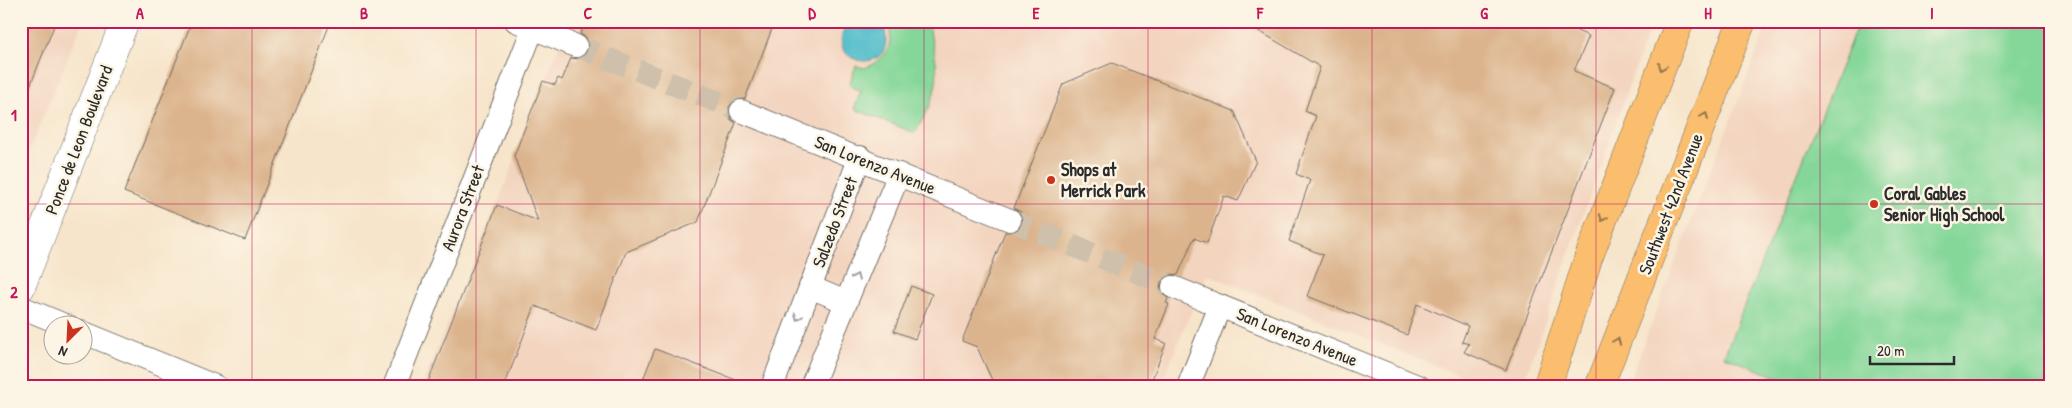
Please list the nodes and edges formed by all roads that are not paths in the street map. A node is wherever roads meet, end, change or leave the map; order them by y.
1 (125, 21) edge
2 (1680, 21) edge
3 (1742, 21) edge
4 (524, 25) edge
5 (576, 46) tunnel mouth
6 (741, 111) tunnel mouth
7 (860, 157) junction
8 (899, 174) junction
9 (1010, 220) tunnel mouth
10 (21, 287) edge
11 (810, 287) junction
12 (1173, 287) tunnel mouth
13 (846, 302) junction
14 (1220, 306) junction
15 (21, 307) edge
16 (43, 316) edge
17 (92, 336) edge
18 (217, 387) edge
19 (394, 387) edge
20 (772, 387) edge
21 (811, 387) edge
22 (1188, 387) edge
23 (1420, 387) edge
24 (1547, 387) edge
25 (1599, 387) edge

1 - 10 street, Ponce de Leon Boulevard
2 -> 24 main road
25 -> 3 main road, Southwest 42nd Avenue
4 - 5 street
4 - 19 street, Aurora Street
6 - 7 street, San Lorenzo Avenue
7 - 8 street, San Lorenzo Avenue
7 - 11 street, Salzedo Street
8 - 9 street, San Lorenzo Avenue
13 -> 8 street
11 - 13 street, Salzedo Street
11 -> 20 street, Salzedo Street
12 - 14 street, San Lorenzo Avenue
13 - 21 street
14 - 22 street
14 - 23 street, San Lorenzo Avenue
15 - 16 street
17 - 18 street

